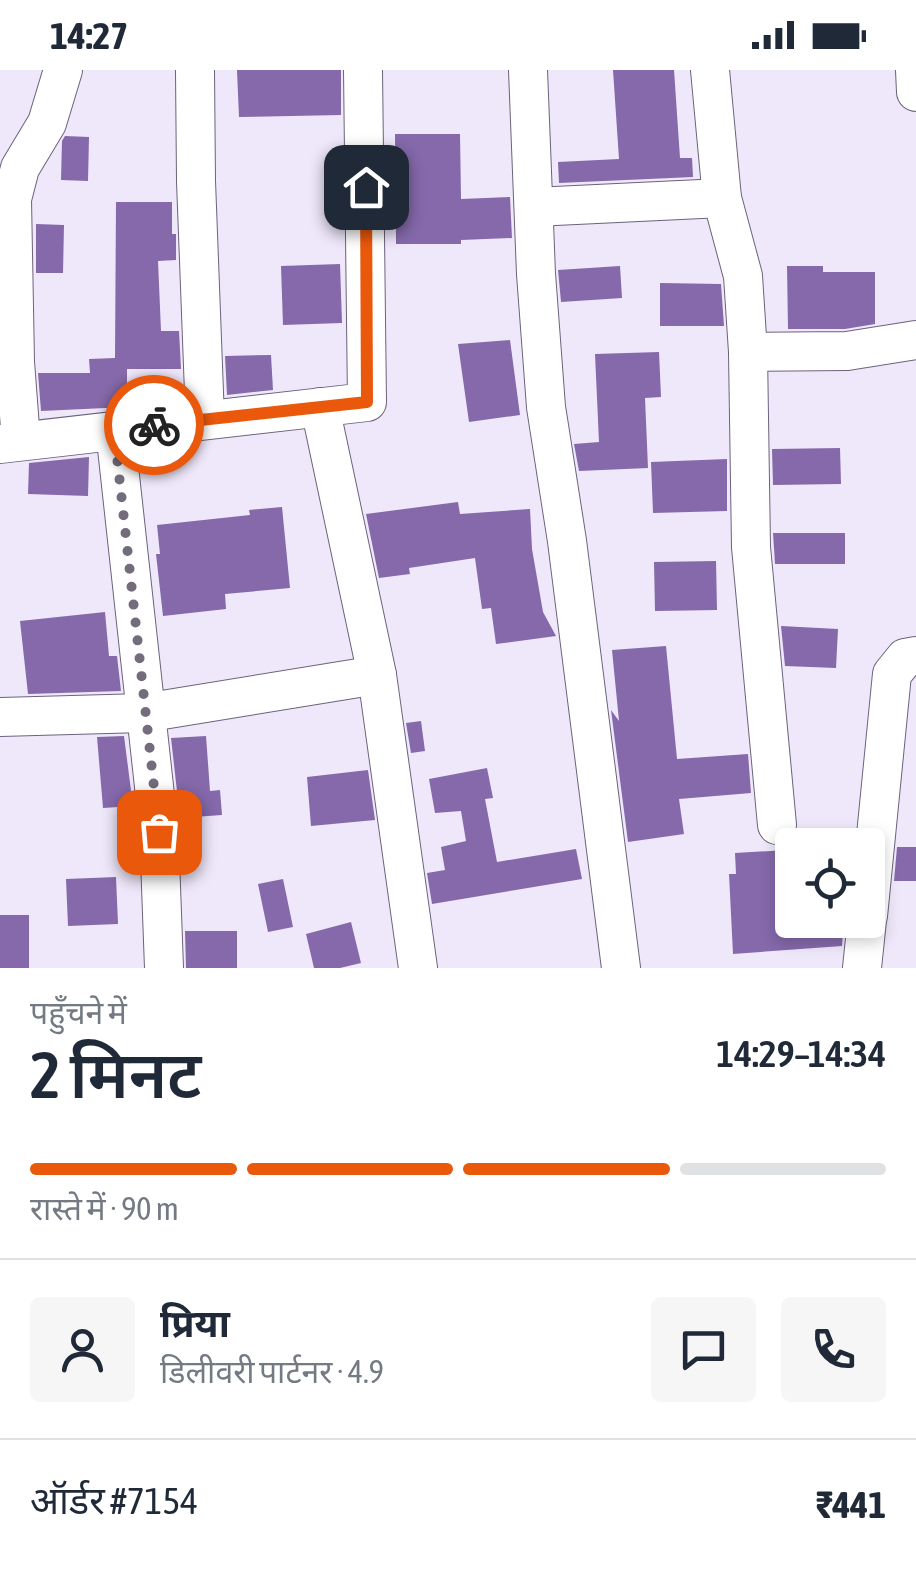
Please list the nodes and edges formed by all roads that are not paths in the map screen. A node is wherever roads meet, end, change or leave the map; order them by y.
1 (63, 70) edge
2 (195, 70) edge
3 (363, 70) edge
4 (528, 70) edge
5 (710, 70) edge
6 (915, 70) edge
7 (916, 92) edge
8 (722, 198) junction
9 (534, 207) junction
10 (916, 340) edge
11 (748, 352) junction
12 (320, 407) junction
13 (205, 419) junction
14 (114, 430) junction
15 (11, 443) edge
16 (916, 656) edge
17 (376, 675) junction
18 (144, 713) junction
19 (0, 717) edge
20 (778, 825) dead end
21 (876, 828) edge
22 (865, 938) edge
23 (164, 968) edge
24 (418, 968) edge
25 (620, 968) edge
26 (862, 968) edge

1 - 15 street
2 - 13 street
3 - 12 street
4 - 9 street
5 - 8 street
6 - 7 street
8 - 9 street
8 - 11 street
9 - 25 street
10 - 11 street
11 - 20 street
12 - 13 street
12 - 17 street
13 - 14 street
14 - 15 street
14 - 18 street
16 - 21 street
17 - 18 street
17 - 24 street
18 - 19 street
18 - 23 street
22 - 26 street

